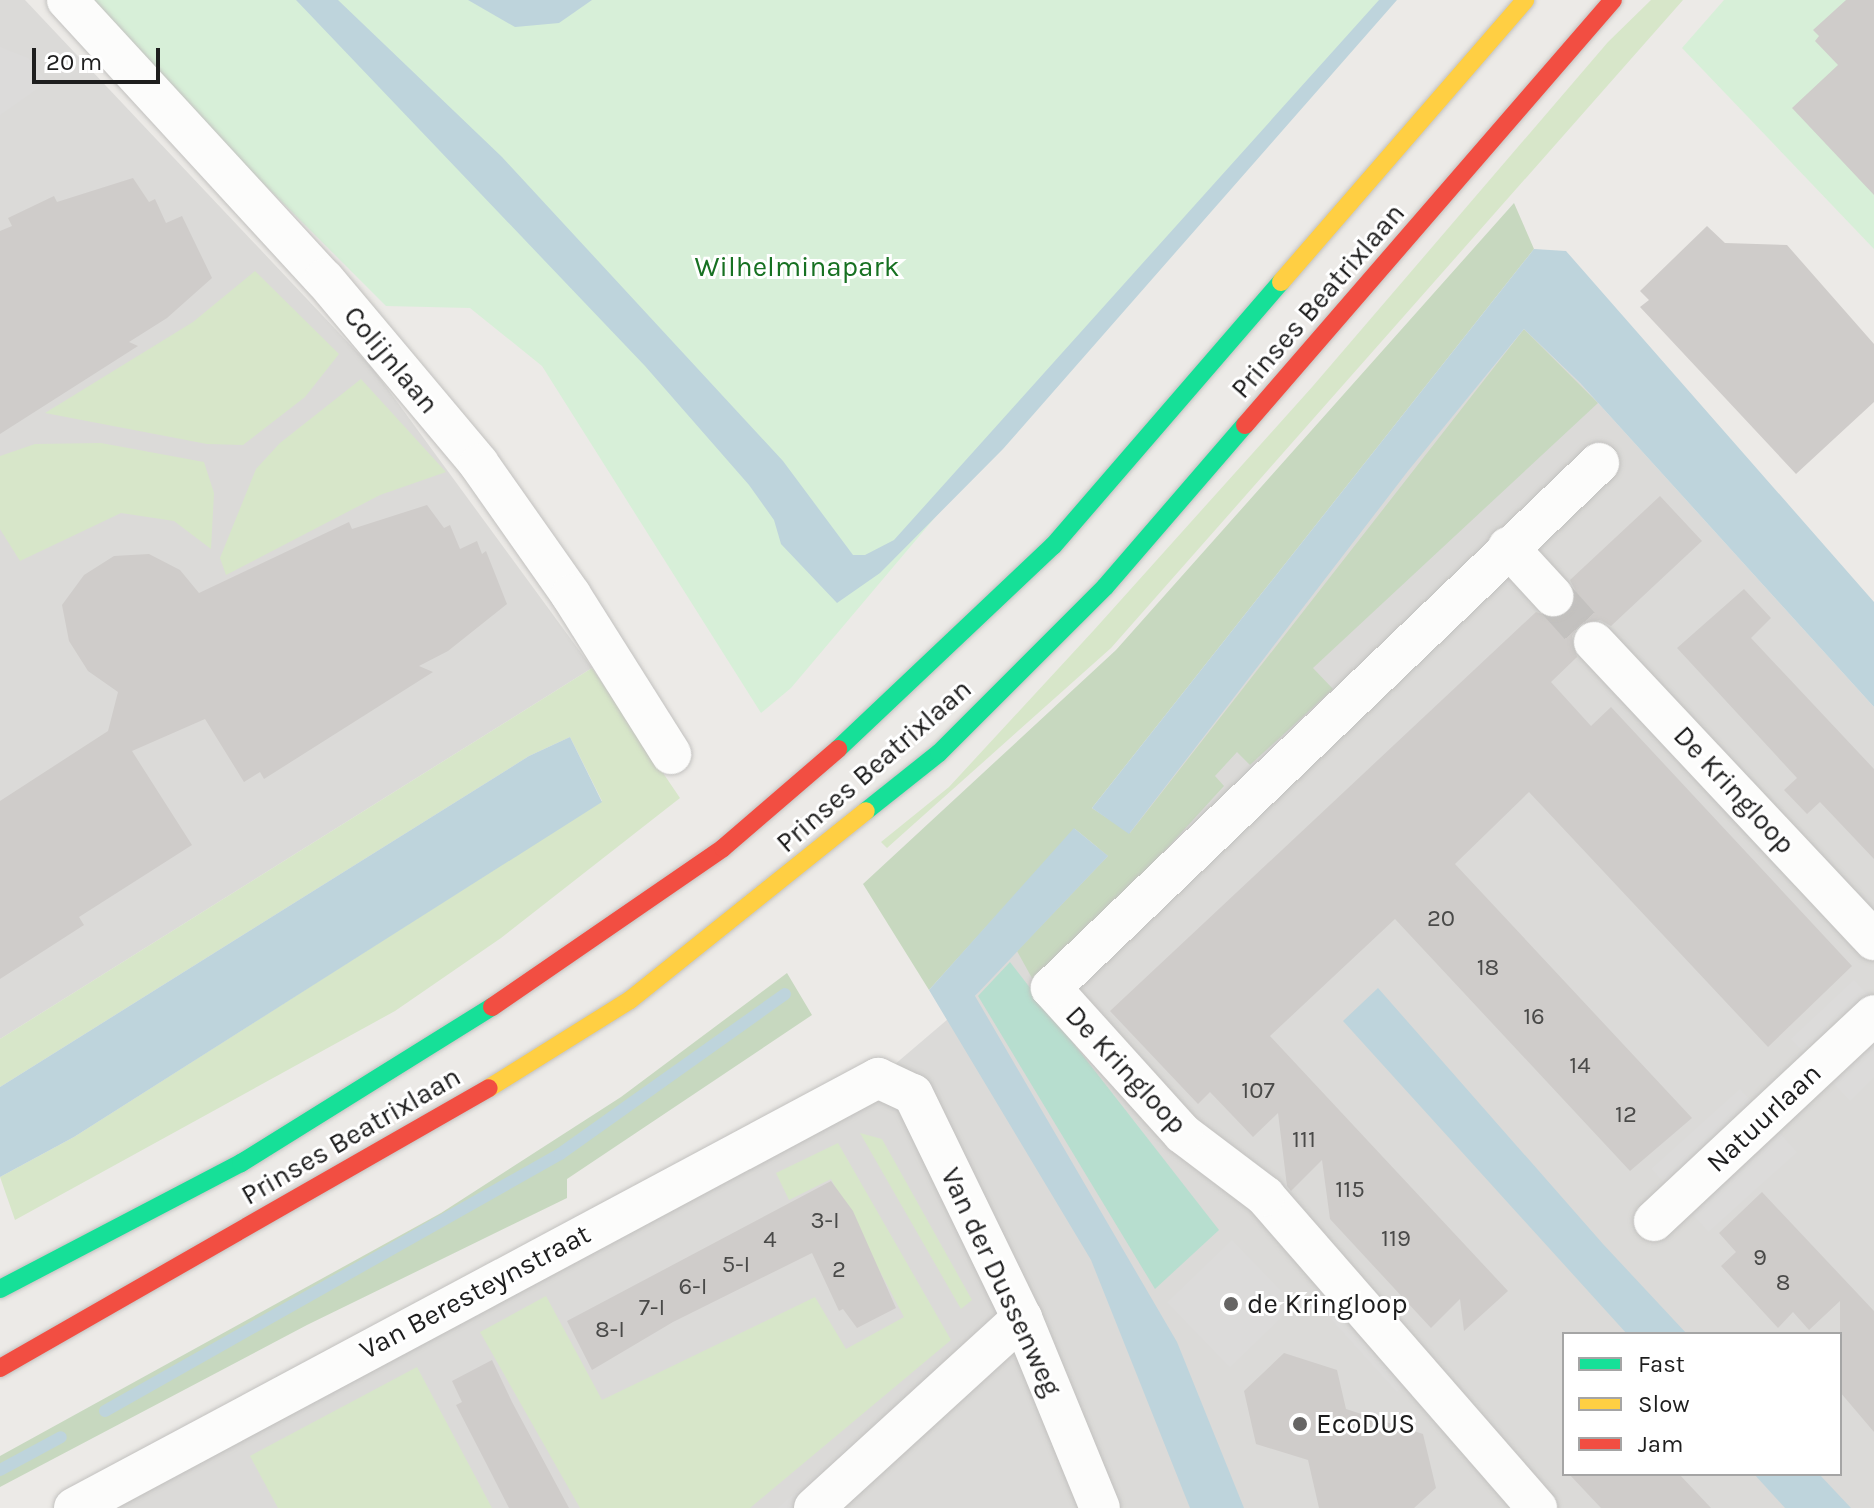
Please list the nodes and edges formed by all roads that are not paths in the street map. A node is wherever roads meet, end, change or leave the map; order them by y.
1 (67, 0) edge
2 (1525, 0) edge
3 (1613, 0) edge
4 (1599, 463) dead end
5 (1508, 547) junction
6 (1553, 596) tunnel mouth
7 (1594, 642) tunnel mouth
8 (671, 754) dead end
9 (1874, 940) edge
10 (1874, 1015) edge
11 (878, 1078) joint
12 (1654, 1221) dead end
13 (0, 1289) edge
14 (1022, 1318) junction
15 (0, 1368) edge
16 (136, 1493) edge
17 (74, 1508) edge
18 (814, 1508) edge
19 (1100, 1508) edge
20 (1537, 1508) edge

1 - 8 street, Colijnlaan
2 - 13 main road, Prinses Beatrixlaan
3 - 15 main road, Prinses Beatrixlaan
4 - 5 street, De Kringloop
5 - 6 street
5 - 20 street, De Kringloop
7 - 9 street, De Kringloop
10 - 12 street, Natuurlaan
11 - 14 street, Van der Dussenweg
11 - 16 street, Van Beresteynstraat
14 - 18 street
14 - 19 street, Van der Dussenweg
16 - 17 street, Van Beresteynstraat

